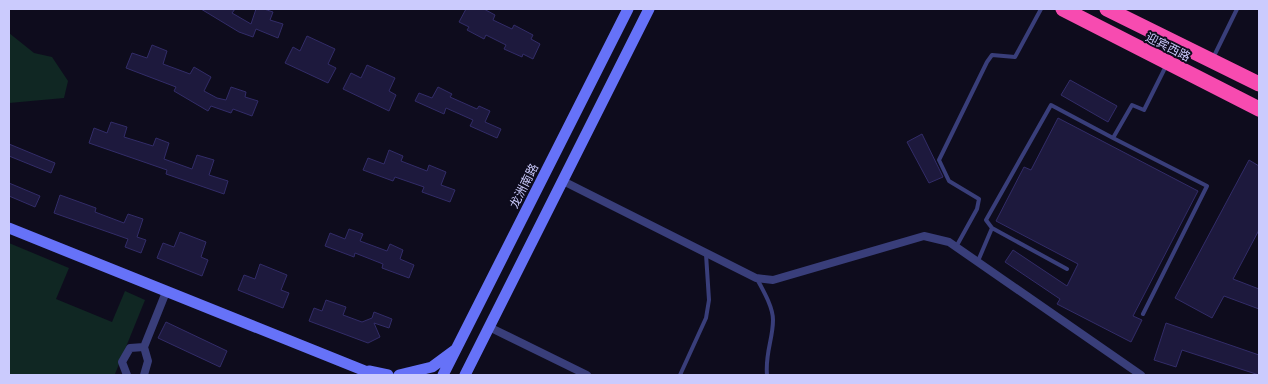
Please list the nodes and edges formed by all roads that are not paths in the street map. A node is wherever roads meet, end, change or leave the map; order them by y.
1 (628, 9) edge
2 (649, 9) edge
3 (1041, 9) edge
4 (1063, 9) edge
5 (1108, 9) edge
6 (1237, 9) edge
7 (1212, 61) junction
8 (1167, 64) junction
9 (1259, 84) edge
10 (1259, 109) edge
11 (1113, 138) junction
12 (563, 181) junction
13 (9, 228) edge
14 (992, 228) junction
15 (956, 247) junction
16 (706, 253) junction
17 (977, 261) junction
18 (1067, 269) dead end
19 (756, 278) junction
20 (166, 292) junction
21 (1143, 314) dead end
22 (489, 327) junction
23 (144, 347) junction
24 (457, 349) junction
25 (371, 373) edge
26 (127, 375) edge
27 (144, 375) edge
28 (388, 375) edge
29 (399, 375) edge
30 (444, 375) edge
31 (465, 375) edge
32 (587, 375) edge
33 (680, 375) edge
34 (767, 375) edge
35 (1141, 375) edge

1 - 24 main road, 龙洲南路
2 - 12 main road
3 - 15 lane
4 - 8 highway, 迎宾西路
5 - 7 highway, 迎宾西路
6 - 7 lane
7 - 9 highway, 迎宾西路
8 - 10 highway, 迎宾西路
8 - 11 lane
11 - 14 lane
11 - 21 lane
12 - 16 street
12 - 22 main road
13 - 20 main road
14 - 17 lane
14 - 18 lane
15 - 17 street
15 - 19 street
16 - 19 street
16 - 33 lane
17 - 35 street
19 - 34 lane
20 - 23 street
20 - 25 main road
22 - 31 main road
22 - 32 street
23 - 26 street
23 - 27 street
24 - 29 main road
24 - 30 main road, 龙洲南路
25 - 28 main road

